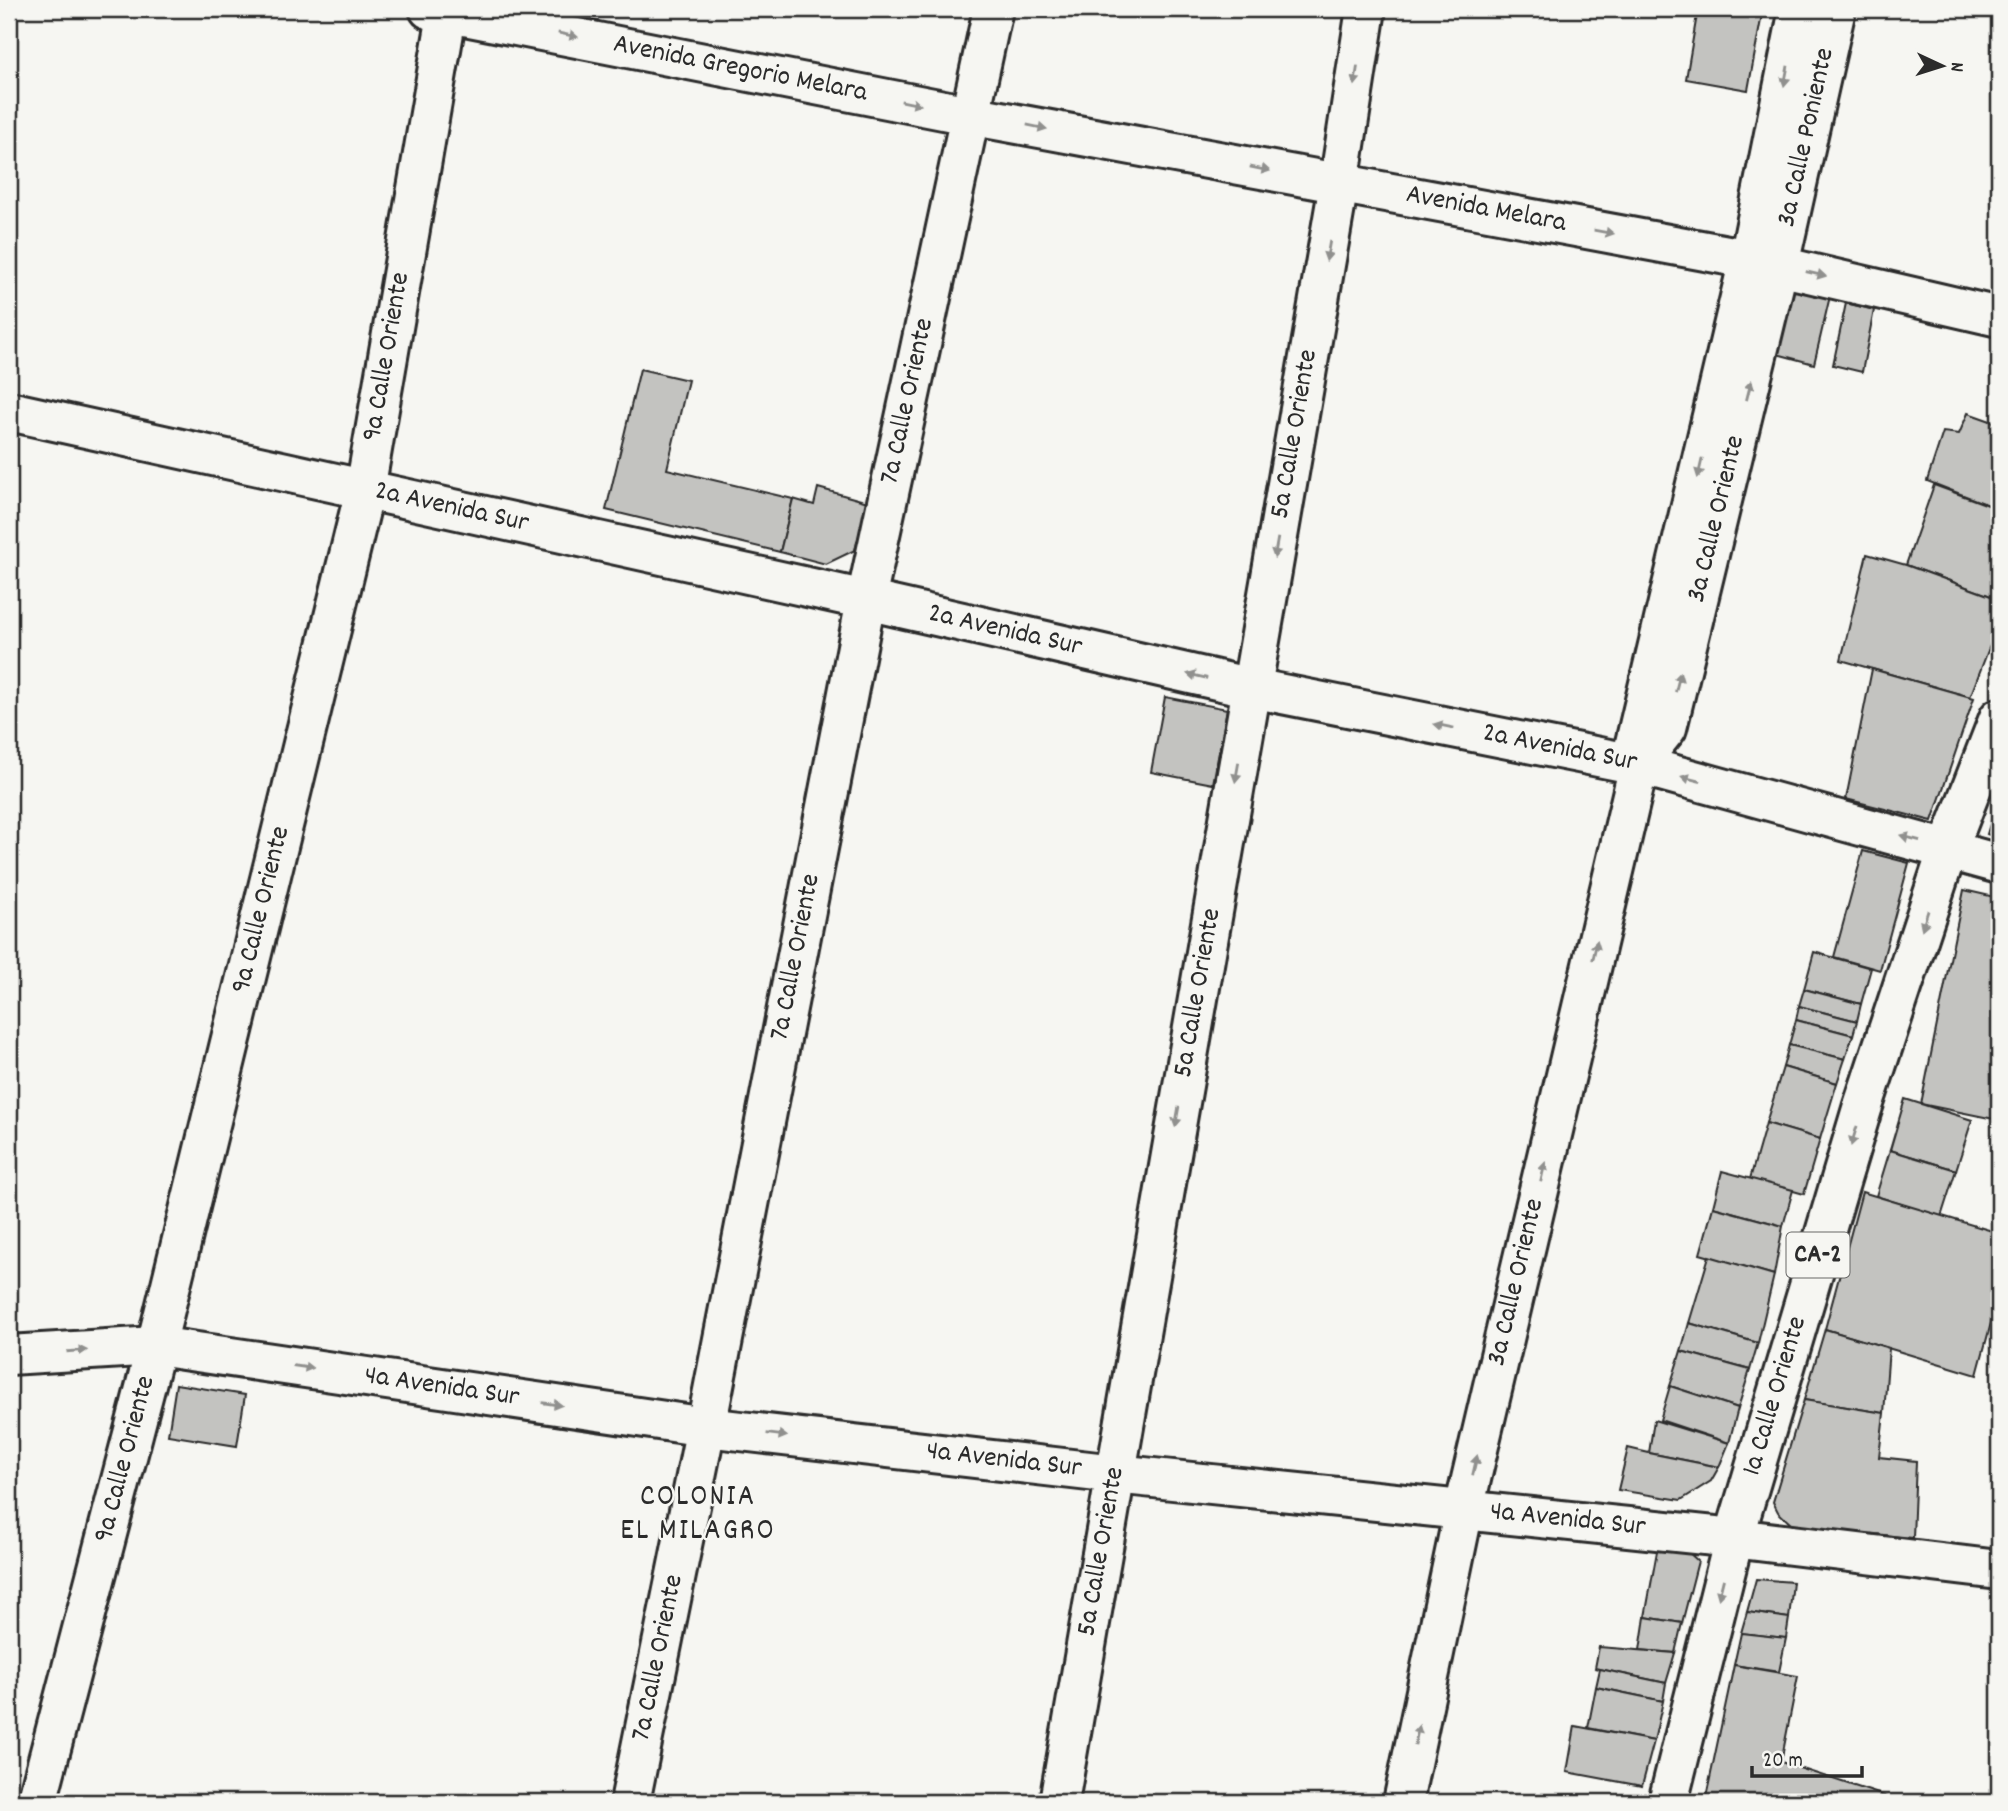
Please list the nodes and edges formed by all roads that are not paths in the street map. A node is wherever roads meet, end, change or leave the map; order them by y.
1 (993, 9) edge
2 (1366, 9) edge
3 (1799, 9) edge
4 (1836, 9) edge
5 (442, 10) edge
6 (970, 115) junction
7 (1339, 184) junction
8 (1764, 262) junction
9 (1999, 317) edge
10 (9, 411) edge
11 (366, 490) junction
12 (866, 600) junction
13 (1252, 688) junction
14 (1999, 718) edge
15 (1639, 765) junction
16 (1948, 849) junction
17 (1999, 864) edge
18 (156, 1346) junction
19 (9, 1355) edge
20 (706, 1427) junction
21 (1115, 1474) junction
22 (1464, 1509) junction
23 (1734, 1538) junction
24 (1999, 1570) edge
25 (37, 1802) edge
26 (630, 1802) edge
27 (1059, 1802) edge
28 (1403, 1802) edge
29 (1668, 1802) edge

1 - 6 street, 7a Calle Oriente
2 -> 7 street, 5a Calle Oriente
3 -> 8 street, 3a Calle Poniente
4 - 8 street, 3a Calle Poniente
5 -> 6 street, Avenida Gregorio Melara
5 - 11 street, 9a Calle Oriente
6 -> 7 street, Avenida Melara
6 - 12 street, 7a Calle Oriente
7 -> 8 street, Avenida Melara
7 -> 13 street, 5a Calle Oriente
8 -> 9 street, Avenida Melara
8 - 15 street, 3a Calle Oriente
10 - 11 street, 2a Avenida Sur
11 - 12 street, 2a Avenida Sur
11 - 18 street, 9a Calle Oriente
13 -> 12 street, 2a Avenida Sur
12 - 20 street, 7a Calle Oriente
15 -> 13 street, 2a Avenida Sur
13 -> 21 street, 5a Calle Oriente
14 - 16 street, 1a Calle Oriente / CA-2
16 -> 15 street, 2a Avenida Sur
22 -> 15 street, 3a Calle Oriente
16 - 17 street, 2a Avenida Sur
16 -> 23 street, 1a Calle Oriente / CA-2
19 -> 18 street, 4a Avenida Sur
18 -> 20 street, 4a Avenida Sur
18 - 25 street, 9a Calle Oriente
20 -> 21 street, 4a Avenida Sur
20 - 26 street, 7a Calle Oriente
21 - 22 street, 4a Avenida Sur
21 - 27 street, 5a Calle Oriente
22 - 23 street, 4a Avenida Sur
28 -> 22 street, 3a Calle Oriente
23 - 24 street, 4a Avenida Sur
23 -> 29 street, 1a Calle Oriente / CA-2

